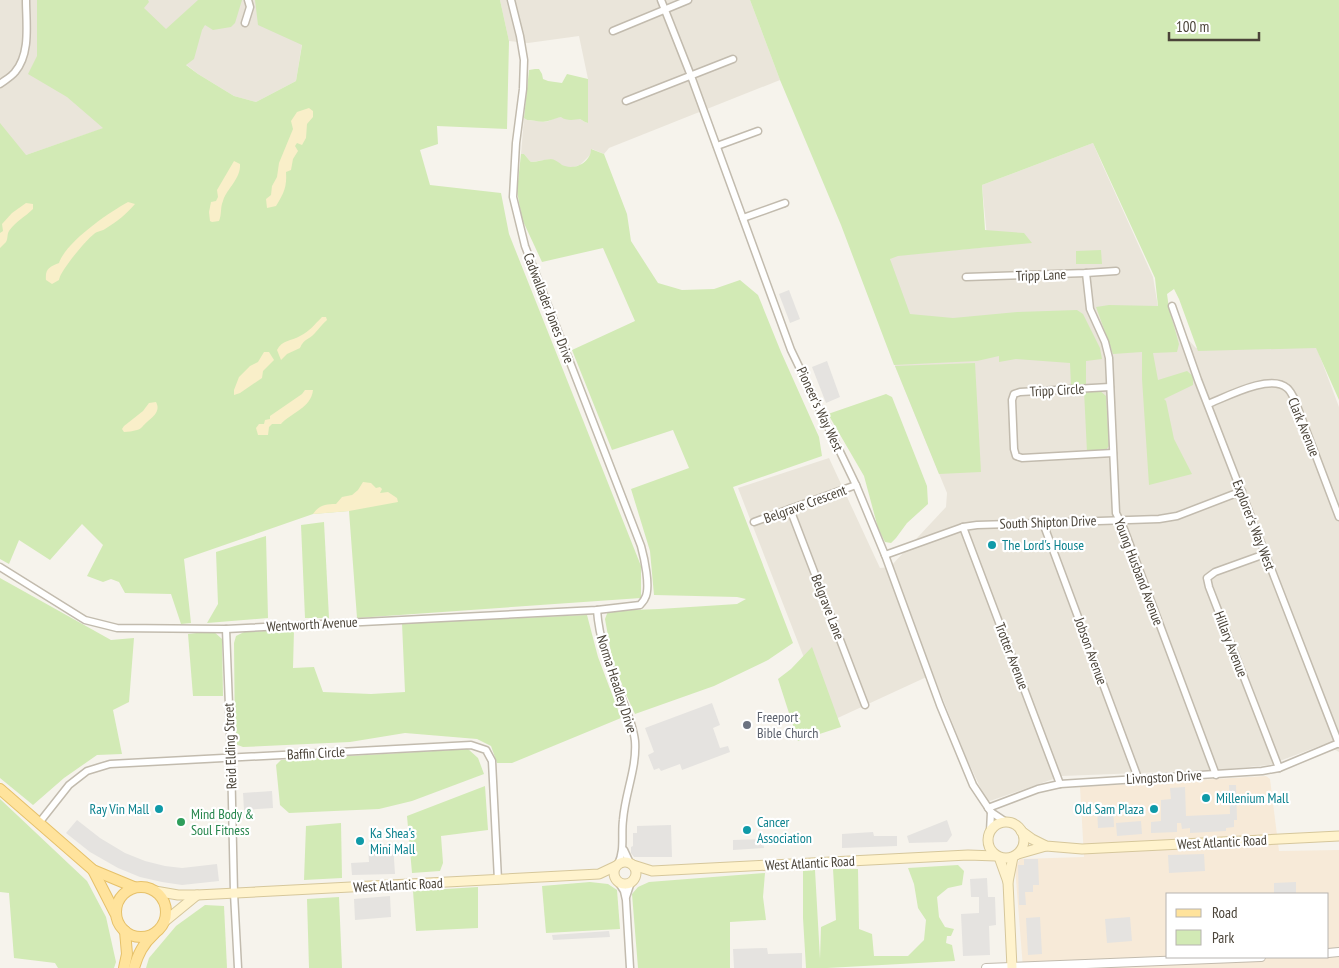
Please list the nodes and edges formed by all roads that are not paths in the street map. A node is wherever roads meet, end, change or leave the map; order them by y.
1 (26, 0) edge
2 (248, 0) edge
3 (511, 0) edge
4 (661, 0) edge
5 (688, 0) edge
6 (664, 10) junction
7 (246, 23) dead end
8 (613, 30) dead end
9 (733, 59) dead end
10 (691, 76) junction
11 (0, 84) edge
12 (626, 101) dead end
13 (758, 131) dead end
14 (716, 146) junction
15 (785, 203) dead end
16 (743, 218) junction
17 (1116, 271) dead end
18 (1086, 273) junction
19 (966, 277) dead end
20 (1172, 306) dead end
21 (1110, 387) junction
22 (1208, 404) junction
23 (1113, 453) junction
24 (856, 485) junction
25 (1242, 491) junction
26 (790, 509) junction
27 (1339, 517) edge
28 (1120, 520) junction
29 (754, 522) dead end
30 (1043, 523) junction
31 (963, 527) junction
32 (1265, 554) junction
33 (885, 555) junction
34 (0, 567) edge
35 (640, 605) joint
36 (597, 610) junction
37 (226, 629) junction
38 (866, 705) dead end
39 (1336, 729) edge
40 (1339, 744) edge
41 (231, 757) junction
42 (1279, 768) junction
43 (1216, 775) junction
44 (1138, 778) junction
45 (1060, 784) junction
46 (0, 789) edge
47 (990, 810) junction
48 (1006, 822) junction
49 (39, 823) junction
50 (1021, 831) junction
51 (989, 835) junction
52 (1339, 836) edge
53 (623, 846) junction
54 (1046, 846) junction
55 (968, 855) junction
56 (1015, 855) junction
57 (998, 857) junction
58 (631, 864) junction
59 (617, 865) junction
60 (93, 870) junction
61 (652, 871) junction
62 (599, 874) junction
63 (498, 880) junction
64 (632, 881) junction
65 (618, 882) junction
66 (1008, 882) junction
67 (134, 887) junction
68 (155, 891) junction
69 (234, 893) junction
70 (196, 895) junction
71 (626, 900) junction
72 (116, 914) junction
73 (164, 922) junction
74 (125, 932) junction
75 (154, 933) junction
76 (1246, 958) edge
77 (1144, 965) edge
78 (1087, 966) edge
79 (1012, 967) edge
80 (124, 968) edge
81 (134, 968) edge
82 (238, 968) edge
83 (630, 968) edge
84 (986, 968) edge

1 - 11 street
2 - 7 street
3 - 35 street, Cadwallader Jones Drive
4 - 6 street, Pioneer's Way West
5 - 6 street
6 - 8 street
6 - 10 street, Pioneer's Way West
9 - 10 street
10 - 12 street
10 - 14 street, Pioneer's Way West
13 - 14 street
14 - 16 street, Pioneer's Way West
15 - 16 street
16 - 24 street, Pioneer's Way West
17 - 18 street, Tripp Lane
18 - 19 street, Tripp Lane
18 - 21 street, Young Husband Avenue
20 - 22 street, Explorer's Way West
21 - 23 street, Young Husband Avenue
21 - 23 street, Tripp Circle
22 - 25 street, Explorer's Way West
22 - 27 street, Clark Avenue
23 - 28 street, Young Husband Avenue
24 - 26 street, Belgrave Crescent
24 - 33 street, Pioneer's Way West
25 - 28 street, South Shipton Drive
25 - 32 street, Explorer's Way West
26 - 29 street, Belgrave Crescent
26 - 38 street, Belgrave Lane
28 - 30 street, South Shipton Drive
28 - 43 street, Young Husband Avenue
30 - 31 street, South Shipton Drive
30 - 44 street, Jobson Avenue
31 - 33 street, South Shipton Drive
31 - 45 street, Trotter Avenue
32 - 39 street, Explorer's Way West
32 - 42 street, Hillary Avenue
33 - 47 street, Pioneer's Way West
34 - 37 street, Wentworth Avenue
35 - 36 street, Wentworth Avenue
36 - 37 street, Wentworth Avenue
36 - 53 street, Norma Headley Drive
37 - 41 street, Reid Elding Street
39 - 40 street, Explorer's Way West
40 - 42 street, Livngston Drive
41 - 49 street, Baffin Circle
41 - 63 street, Baffin Circle
41 - 69 street, Reid Elding Street
42 - 43 street, Livngston Drive
43 - 44 street, Livngston Drive
44 - 45 street, Livngston Drive
45 - 47 street, Livngston Drive
46 - 49 main road
47 - 48 street, Pioneer's Way West
47 - 51 street
48 - 50 main road
48 - 51 main road
49 - 60 main road
50 - 54 main road, West Atlantic Road
50 - 56 main road
51 - 55 main road
51 - 57 main road
52 - 54 main road, West Atlantic Road
53 - 58 street, Norma Headley Drive
53 - 59 street, Norma Headley Drive
54 - 56 main road, West Atlantic Road
55 - 57 main road, West Atlantic Road
55 - 61 main road, West Atlantic Road
56 - 57 main road
56 - 66 main road
57 - 66 main road
58 - 59 main road, West Atlantic Road
58 - 61 main road, West Atlantic Road
58 - 64 main road
59 - 62 main road, West Atlantic Road
59 - 65 main road
60 - 67 main road
60 - 72 main road
61 - 64 main road, West Atlantic Road
62 - 63 main road, West Atlantic Road
62 - 65 main road, West Atlantic Road
63 - 69 main road, West Atlantic Road
64 - 65 main road, West Atlantic Road
64 - 71 street
65 - 71 street
66 - 79 main road
67 - 68 main road
67 - 72 main road
68 - 70 main road, West Atlantic Road
68 - 73 main road
69 - 70 main road, West Atlantic Road
69 - 82 street, Reid Elding Street
70 - 73 main road
71 - 83 street
72 - 74 main road
73 - 75 main road
74 - 75 main road
74 - 80 main road
75 - 81 main road
76 - 77 street
77 - 78 street
78 - 79 street
79 - 84 street

